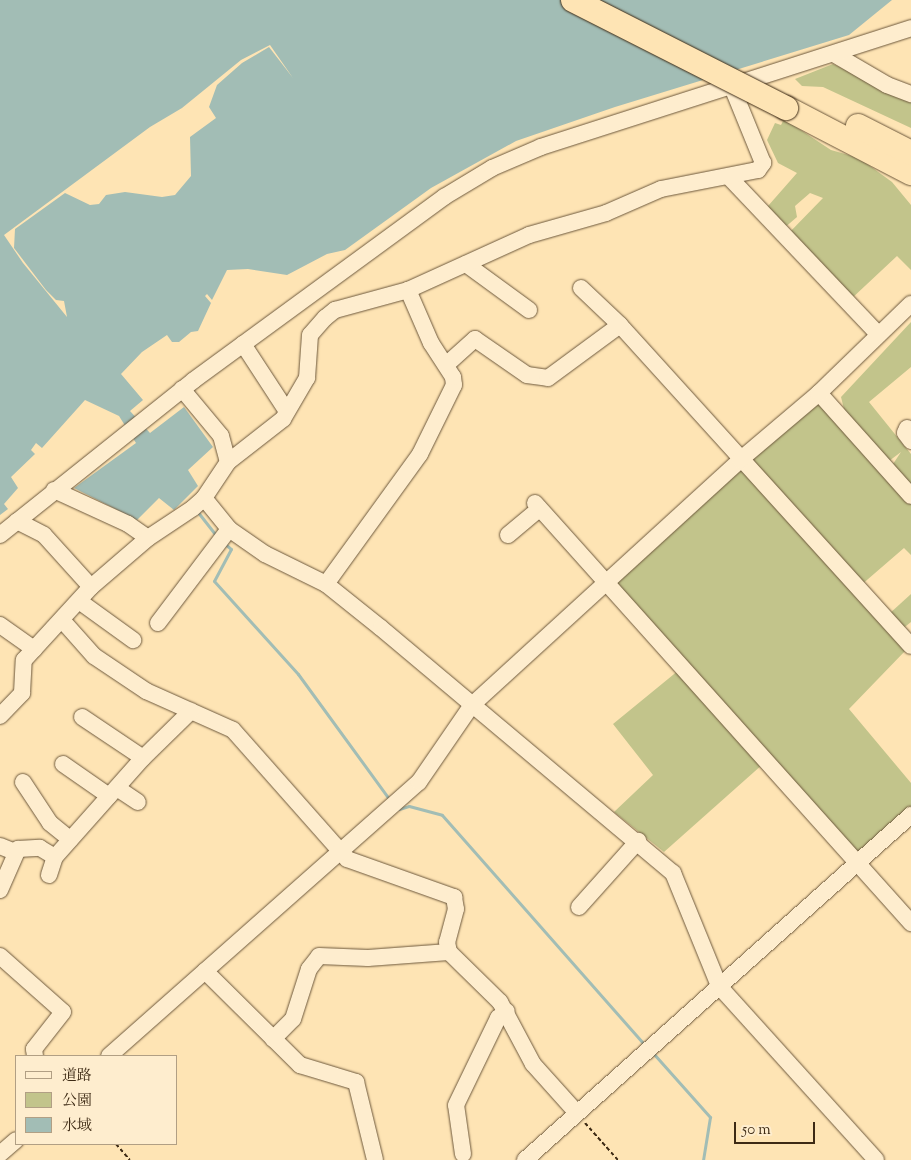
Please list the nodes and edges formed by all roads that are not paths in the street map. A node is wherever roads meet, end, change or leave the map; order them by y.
1 (572, 0) edge
2 (608, 0) edge
3 (911, 28) edge
4 (834, 54) junction
5 (732, 87) junction
6 (911, 94) edge
7 (790, 101) junction
8 (871, 142) junction
9 (911, 144) edge
10 (911, 153) edge
11 (911, 173) edge
12 (730, 178) junction
13 (911, 190) edge
14 (466, 264) junction
15 (581, 288) dead end
16 (408, 290) junction
17 (911, 304) edge
18 (529, 310) dead end
19 (620, 325) junction
20 (878, 334) junction
21 (243, 344) junction
22 (446, 364) junction
23 (182, 389) junction
24 (819, 393) junction
25 (286, 410) junction
26 (740, 460) junction
27 (228, 462) junction
28 (54, 490) junction
29 (911, 496) edge
30 (204, 498) junction
31 (17, 521) junction
32 (229, 529) junction
33 (0, 535) edge
34 (508, 535) dead end
35 (148, 538) junction
36 (606, 583) junction
37 (326, 584) junction
38 (92, 587) junction
39 (80, 601) junction
40 (62, 620) junction
41 (158, 622) dead end
42 (0, 626) edge
43 (133, 640) dead end
44 (911, 646) edge
45 (34, 649) junction
46 (472, 705) junction
47 (192, 711) junction
48 (0, 716) edge
49 (82, 717) dead end
50 (144, 758) junction
51 (63, 764) dead end
52 (23, 782) dead end
53 (113, 792) junction
54 (138, 802) dead end
55 (911, 815) edge
56 (70, 839) junction
57 (638, 841) junction
58 (7, 849) edge
59 (341, 849) junction
60 (55, 857) junction
61 (857, 863) junction
62 (49, 874) dead end
63 (0, 890) edge
64 (579, 907) dead end
65 (911, 923) edge
66 (449, 952) junction
67 (0, 956) edge
68 (204, 971) junction
69 (719, 986) junction
70 (507, 1011) junction
71 (272, 1039) junction
72 (35, 1055) edge
73 (111, 1055) edge
74 (577, 1113) junction
75 (15, 1141) edge
76 (0, 1154) edge
77 (463, 1154) dead end
78 (375, 1160) edge
79 (525, 1160) edge
80 (876, 1160) edge

1 - 7 highway, bridge
2 - 7 highway
3 - 4 street
4 - 5 street
4 - 6 street
5 - 12 street
5 - 21 street
7 - 8 highway
8 - 9 highway
8 - 10 highway
8 - 11 highway
8 - 13 highway
12 - 14 street
12 - 20 street
14 - 16 street
14 - 18 street
15 - 19 street
16 - 22 street
16 - 25 street
17 - 20 street
19 - 22 street
19 - 26 street
20 - 24 street
21 - 23 street
21 - 25 street
22 - 37 street
23 - 27 street
23 - 28 street
24 - 26 street
24 - 29 street
25 - 27 street
26 - 36 street
26 - 44 street
27 - 30 street
28 - 31 street
28 - 35 street
30 - 32 street
30 - 35 street
31 - 33 street
31 - 38 street
32 - 37 street
32 - 41 street
34 - 36 street
35 - 38 street
36 - 46 street
36 - 61 street
37 - 46 street
38 - 39 street
39 - 40 street
39 - 43 street
40 - 45 street
40 - 47 street
42 - 45 street
45 - 48 street
46 - 57 street
46 - 59 street
47 - 50 street
47 - 59 street
49 - 50 street
50 - 53 street
51 - 53 street
52 - 56 street
53 - 54 street
53 - 56 street
55 - 61 street
56 - 60 street
57 - 64 street
57 - 69 street
58 - 60 street
58 - 63 street
59 - 66 street
59 - 68 street
60 - 62 street
61 - 65 street
61 - 69 street
66 - 70 street
66 - 71 street
67 - 72 street
68 - 71 street
68 - 73 street
69 - 74 street
69 - 80 street
70 - 74 street
70 - 77 street
71 - 78 street
74 - 79 street
75 - 76 street

